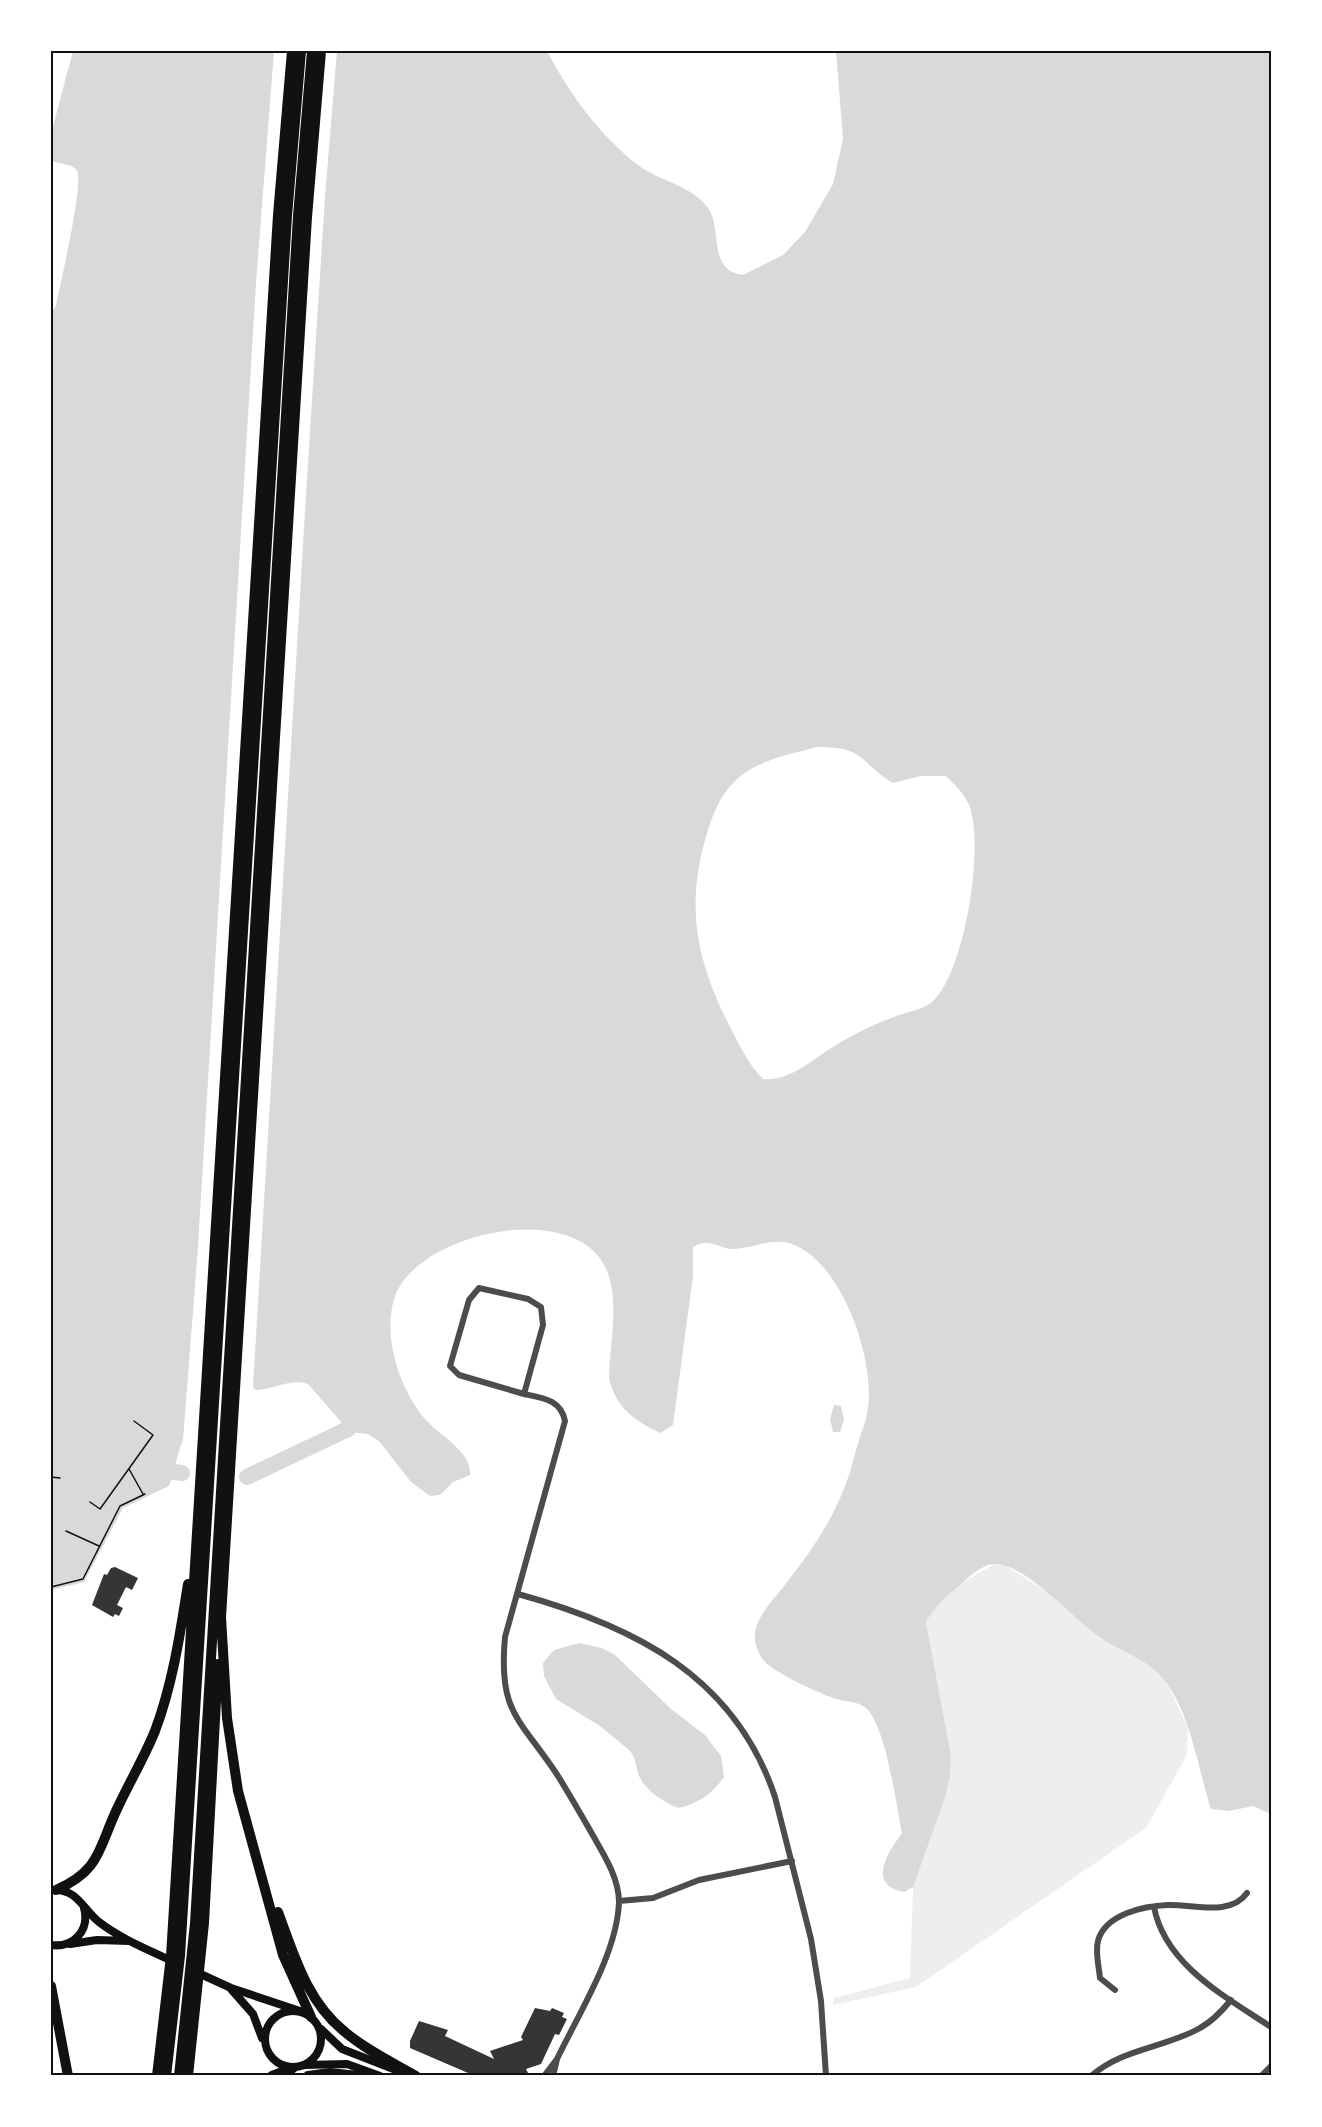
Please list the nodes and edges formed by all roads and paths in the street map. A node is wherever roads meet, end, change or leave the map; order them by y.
1 (292, 51) edge
2 (301, 51) edge
3 (312, 51) edge
4 (321, 51) edge
5 (524, 1394) junction
6 (134, 1421) dead end
7 (129, 1469) junction
8 (51, 1477) edge
9 (60, 1478) dead end
10 (90, 1502) dead end
11 (198, 1512) junction
12 (66, 1531) dead end
13 (99, 1547) junction
14 (51, 1587) edge
15 (518, 1594) junction
16 (221, 1617) junction
17 (792, 1861) junction
18 (260, 1864) junction
19 (54, 1890) edge
20 (1247, 1893) dead end
21 (619, 1901) junction
22 (82, 1904) junction
23 (1154, 1907) junction
24 (130, 1941) junction
25 (51, 1945) edge
26 (65, 1945) junction
27 (51, 1986) edge
28 (231, 1988) junction
29 (1115, 1990) dead end
30 (1231, 2000) junction
31 (300, 2012) junction
32 (311, 2017) junction
33 (319, 2027) junction
34 (1271, 2027) edge
35 (264, 2045) junction
36 (558, 2059) junction
37 (1271, 2066) edge
38 (292, 2067) junction
39 (306, 2071) edge
40 (68, 2076) edge
41 (157, 2076) edge
42 (166, 2076) edge
43 (179, 2076) edge
44 (188, 2076) edge
45 (272, 2076) edge
46 (357, 2076) edge
47 (380, 2076) edge
48 (414, 2076) edge
49 (544, 2076) edge
50 (553, 2076) edge
51 (826, 2076) edge
52 (1091, 2076) edge
53 (1260, 2076) edge

1 - 11 highway
2 - 42 highway
3 - 43 highway
4 - 16 highway
5 - 5 street
5 - 15 street
6 - 7 path
7 - 10 path
7 - 13 path
8 - 9 path
11 - 19 highway
11 - 41 highway
12 - 13 path
13 - 14 path
15 - 17 street
15 - 21 street
16 - 18 highway
16 - 44 highway
17 - 21 street
17 - 51 street
18 - 32 highway
18 - 48 highway
19 - 22 main road
20 - 23 street
21 - 36 street
22 - 24 main road
22 - 26 main road
23 - 29 street
23 - 30 street
24 - 26 main road
24 - 28 main road
25 - 26 main road
27 - 40 highway
28 - 31 main road
28 - 35 main road
30 - 34 street
30 - 52 street
31 - 32 main road
31 - 35 main road
32 - 33 main road
33 - 39 main road
33 - 48 main road
35 - 38 main road
36 - 49 street
36 - 50 street
37 - 53 street
38 - 39 main road
38 - 45 highway
39 - 46 highway
39 - 47 main road

